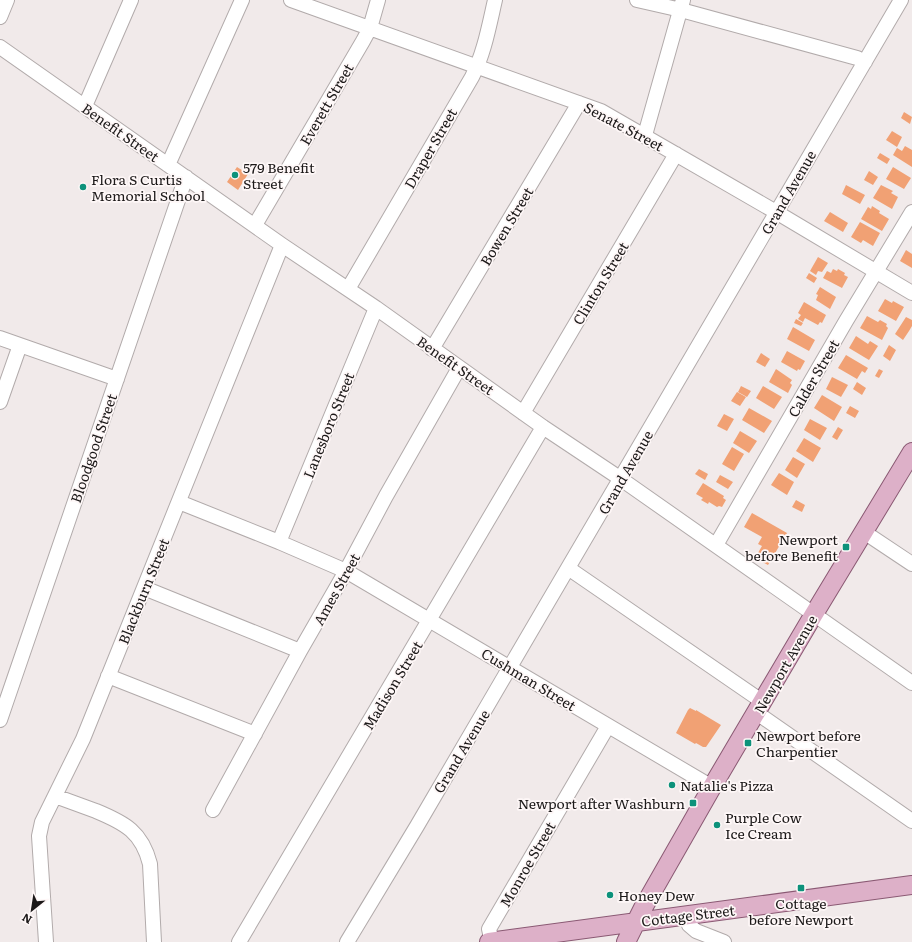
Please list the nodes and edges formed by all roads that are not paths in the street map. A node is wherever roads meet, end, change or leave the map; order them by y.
1 (7, 0) edge
2 (131, 0) edge
3 (242, 0) edge
4 (291, 0) edge
5 (378, 0) edge
6 (495, 0) edge
7 (637, 0) edge
8 (901, 0) edge
9 (682, 5) edge
10 (0, 17) edge
11 (370, 28) junction
12 (1, 51) edge
13 (865, 62) junction
14 (478, 67) junction
15 (580, 103) junction
16 (85, 106) junction
17 (645, 135) junction
18 (676, 154) junction
19 (168, 165) junction
20 (186, 177) junction
21 (776, 212) junction
22 (912, 212) edge
23 (255, 225) junction
24 (282, 245) junction
25 (875, 272) junction
26 (348, 289) junction
27 (912, 293) edge
28 (376, 308) junction
29 (0, 338) edge
30 (20, 345) junction
31 (432, 349) junction
32 (459, 368) junction
33 (117, 379) junction
34 (0, 402) edge
35 (523, 413) junction
36 (544, 427) junction
37 (912, 452) edge
38 (621, 479) junction
39 (179, 502) junction
40 (864, 532) junction
41 (280, 542) junction
42 (716, 545) junction
43 (912, 564) edge
44 (568, 568) junction
45 (346, 571) junction
46 (144, 588) junction
47 (814, 614) junction
48 (430, 620) junction
49 (300, 651) junction
50 (510, 668) junction
51 (108, 676) junction
52 (912, 682) edge
53 (760, 707) junction
54 (0, 720) edge
55 (608, 726) junction
56 (255, 734) junction
57 (712, 787) junction
58 (55, 796) junction
59 (213, 810) dead end
60 (912, 821) edge
61 (912, 885) edge
62 (686, 916) junction
63 (636, 922) junction
64 (46, 942) edge
65 (154, 942) edge
66 (240, 942) edge
67 (347, 942) edge
68 (489, 942) edge
69 (492, 942) edge
70 (626, 942) edge
71 (724, 942) edge

1 - 10 street
2 - 16 street
3 - 19 street
4 - 11 street, Senate Street
5 - 11 street, Everett Street
6 - 14 street, Draper Street
7 - 9 street
8 - 13 street, Grand Avenue
9 - 13 street
9 - 17 street
11 - 14 street, Senate Street
11 - 23 street, Everett Street
12 - 16 street, Benefit Street
13 - 21 street, Grand Avenue
14 - 15 street, Senate Street
14 - 26 street, Draper Street
15 - 17 street, Senate Street
15 - 31 street, Bowen Street
16 - 19 street, Benefit Street
17 - 18 street, Senate Street
18 - 21 street, Senate Street
18 - 35 street, Clinton Street
19 - 20 street, Benefit Street
20 - 23 street, Benefit Street
20 - 33 street, Bloodgood Street
21 - 25 street, Senate Street
21 - 38 street, Grand Avenue
22 - 25 street, Calder Street
23 - 24 street, Benefit Street
24 - 26 street, Benefit Street
24 - 39 street, Blackburn Street
25 - 27 street, Senate Street
25 - 42 street, Calder Street
26 - 28 street, Benefit Street
28 - 31 street, Benefit Street
28 - 41 street, Lanesboro Street
29 - 30 street
30 - 33 street
30 - 34 street
31 - 32 street, Benefit Street
32 - 35 street, Benefit Street
32 - 45 street, Ames Street
33 - 54 street, Bloodgood Street
35 - 36 street, Benefit Street
36 - 38 street, Benefit Street
36 - 48 street, Madison Street
37 - 40 main road, Newport Avenue
38 - 42 street, Benefit Street
38 - 44 street, Grand Avenue
39 - 41 street, Cushman Street
39 - 46 street, Blackburn Street
40 - 43 street
40 - 47 main road, Newport Avenue
41 - 45 street, Cushman Street
42 - 47 street, Benefit Street
44 - 50 street, Grand Avenue
44 - 53 street
45 - 48 street, Cushman Street
45 - 49 street, Ames Street
46 - 49 street
46 - 51 street, Blackburn Street
47 - 52 street, Benefit Street
47 - 53 main road, Newport Avenue
48 - 50 street, Cushman Street
48 - 66 street, Madison Street
49 - 56 street, Ames Street
50 - 55 street, Cushman Street
50 - 67 street, Grand Avenue
51 - 56 street
51 - 58 street, Blackburn Street
53 - 57 main road, Newport Avenue
53 - 60 street
55 - 57 street, Cushman Street
55 - 69 street, Monroe Street
56 - 59 street, Ames Street
57 - 63 main road, Newport Avenue
58 - 64 street, Blackburn Street
58 - 65 street
61 - 62 main road, Cottage Street
62 - 63 main road, Cottage Street
62 - 71 street
63 - 69 main road, Cottage Street
63 - 70 main road, Newport Avenue
68 - 69 main road, Cottage Street

